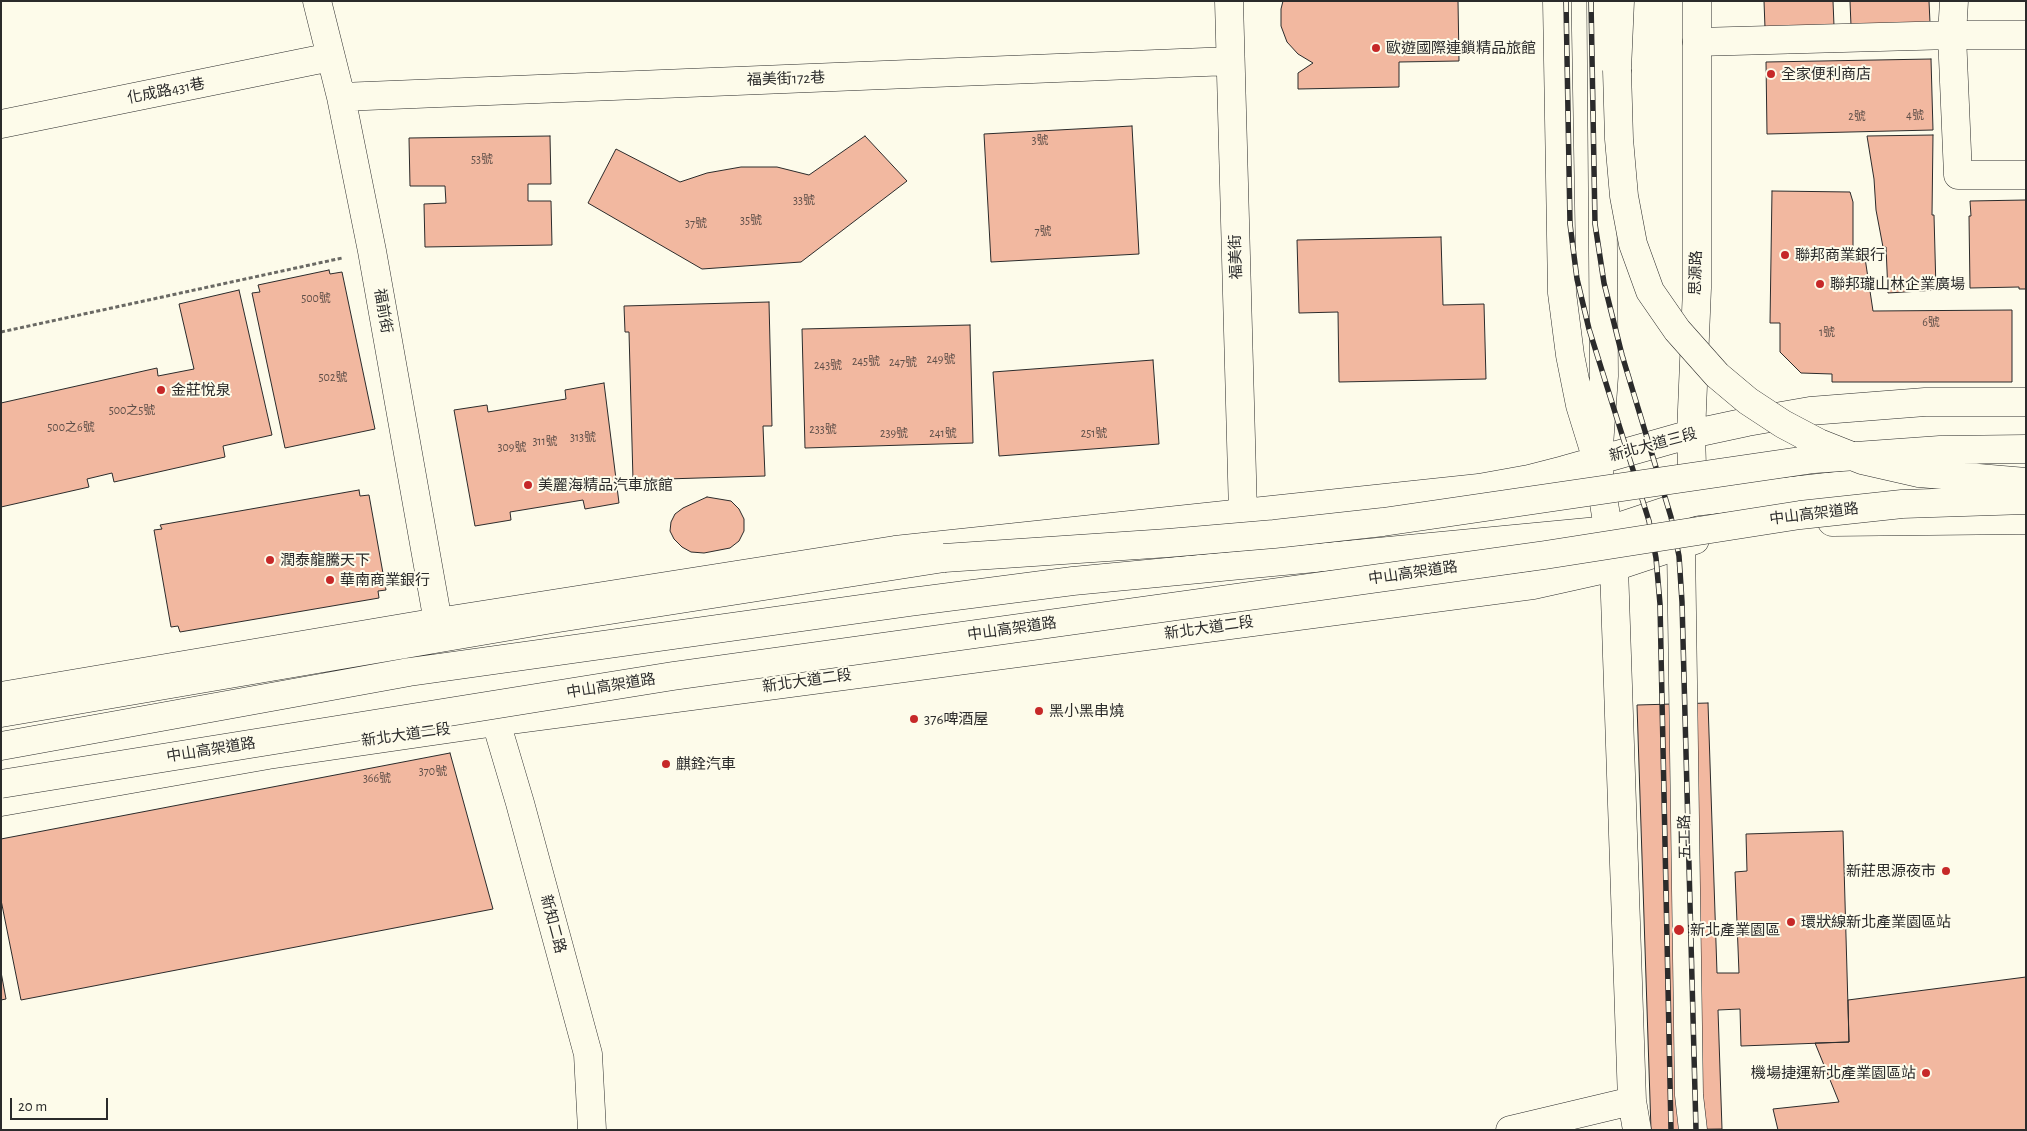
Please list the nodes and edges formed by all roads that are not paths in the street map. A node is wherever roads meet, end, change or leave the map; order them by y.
1 (317, 1) edge
2 (1229, 1) edge
3 (1556, 1) edge
4 (1601, 1) edge
5 (1620, 1) edge
6 (1697, 1) edge
7 (1954, 1) edge
8 (2026, 34) edge
9 (1952, 35) junction
10 (1697, 42) junction
11 (331, 58) junction
12 (1230, 61) junction
13 (341, 97) junction
14 (1, 124) edge
15 (2026, 175) edge
16 (2026, 402) edge
17 (1691, 434) junction
18 (2026, 449) edge
19 (1598, 460) junction
20 (2026, 476) edge
21 (2026, 482) edge
22 (2026, 500) edge
23 (1693, 502) junction
24 (1243, 513) junction
25 (2026, 520) edge
26 (1609, 530) junction
27 (1681, 544) junction
28 (1614, 567) junction
29 (438, 622) junction
30 (1, 696) edge
31 (1, 713) edge
32 (496, 722) junction
33 (1, 746) edge
34 (1, 784) edge
35 (1, 802) edge
36 (1632, 1101) junction
37 (592, 1130) edge
38 (1510, 1130) edge
39 (1637, 1130) edge
40 (1693, 1130) edge

1 - 11 main road, 福前街
2 - 12 main road, 福美街
3 - 19 main road
4 - 19 main road
5 - 21 main road, bridge
6 - 10 main road, 思源路
7 - 9 main road
8 - 9 main road
9 - 10 main road
9 - 15 main road
10 - 17 main road, 思源路
11 - 13 main road, 福前街
11 - 14 main road, 化成路431巷
12 - 13 main road, 福美街172巷
12 - 24 main road, 福美街
13 - 29 main road, 福前街
16 - 17 main road, 新北大道三段
17 - 19 main road, 新北大道三段
17 - 23 main road, 思源路
18 - 31 main road, bridge
19 - 23 main road, 新北大道三段
19 - 24 main road
19 - 26 main road
20 - 23 main road
22 - 34 main road, 中山高架道路, bridge
23 - 26 main road
23 - 27 main road, 思源路
24 - 29 main road
25 - 27 main road
26 - 28 main road
26 - 33 main road
27 - 28 main road
27 - 40 main road, 五工路
28 - 32 main road, 新北大道二段
28 - 36 main road
29 - 30 main road
32 - 35 main road, 新北大道二段
32 - 37 main road, 新知二路
36 - 38 main road
36 - 39 main road

